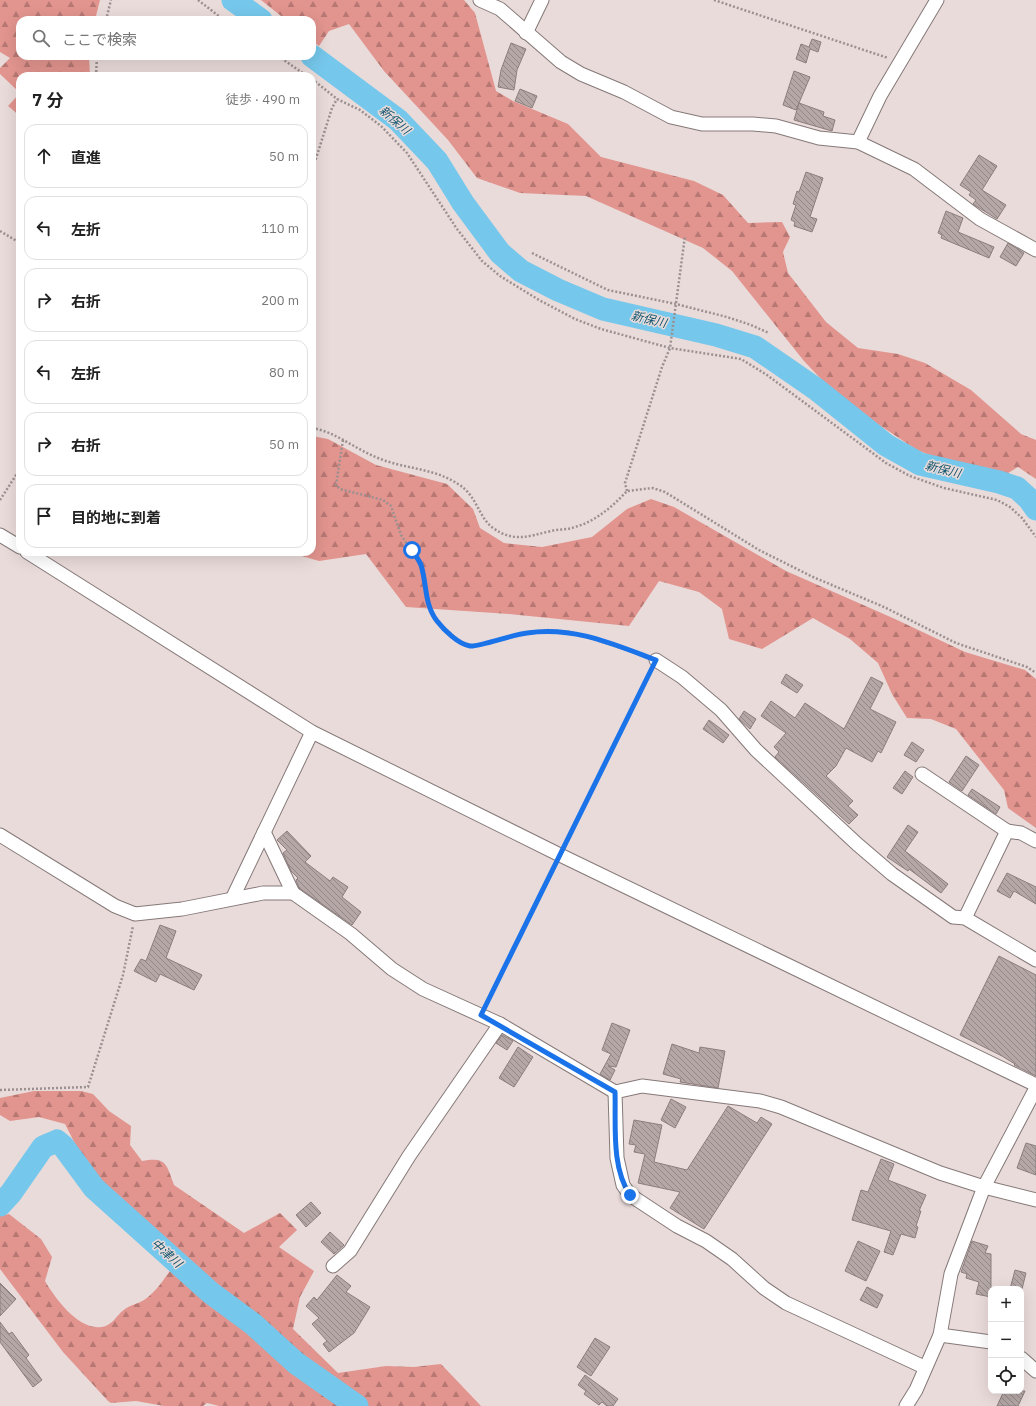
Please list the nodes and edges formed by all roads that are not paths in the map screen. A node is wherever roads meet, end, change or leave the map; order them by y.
1 (480, 0) edge
2 (542, 0) edge
3 (937, 0) edge
4 (526, 33) junction
5 (858, 142) junction
6 (1036, 250) edge
7 (0, 535) edge
8 (16, 545) edge
9 (33, 556) edge
10 (656, 660) road end
11 (312, 732) junction
12 (922, 774) dead end
13 (1007, 831) junction
14 (264, 832) junction
15 (0, 835) edge
16 (1036, 841) edge
17 (293, 893) junction
18 (233, 897) junction
19 (965, 918) junction
20 (1036, 960) edge
21 (500, 1024) junction
22 (1036, 1086) edge
23 (615, 1092) junction
24 (984, 1187) junction
25 (1036, 1200) edge
26 (333, 1266) dead end
27 (940, 1335) junction
28 (988, 1342) edge
29 (1024, 1361) edge
30 (924, 1367) junction
31 (1036, 1371) edge
32 (906, 1406) edge

1 - 4 street
2 - 4 street
3 - 5 street
4 - 5 street
5 - 6 street
7 - 8 street
9 - 11 street
10 - 19 street
11 - 14 street
11 - 22 street
12 - 13 street
13 - 16 street
13 - 19 street
14 - 17 street
14 - 18 street
15 - 18 street
17 - 18 street
17 - 21 street
19 - 20 street
21 - 23 street
21 - 26 street
22 - 24 street
23 - 24 street
23 - 30 street
24 - 25 street
24 - 27 street
27 - 28 street
27 - 30 street
29 - 31 street
30 - 32 street

